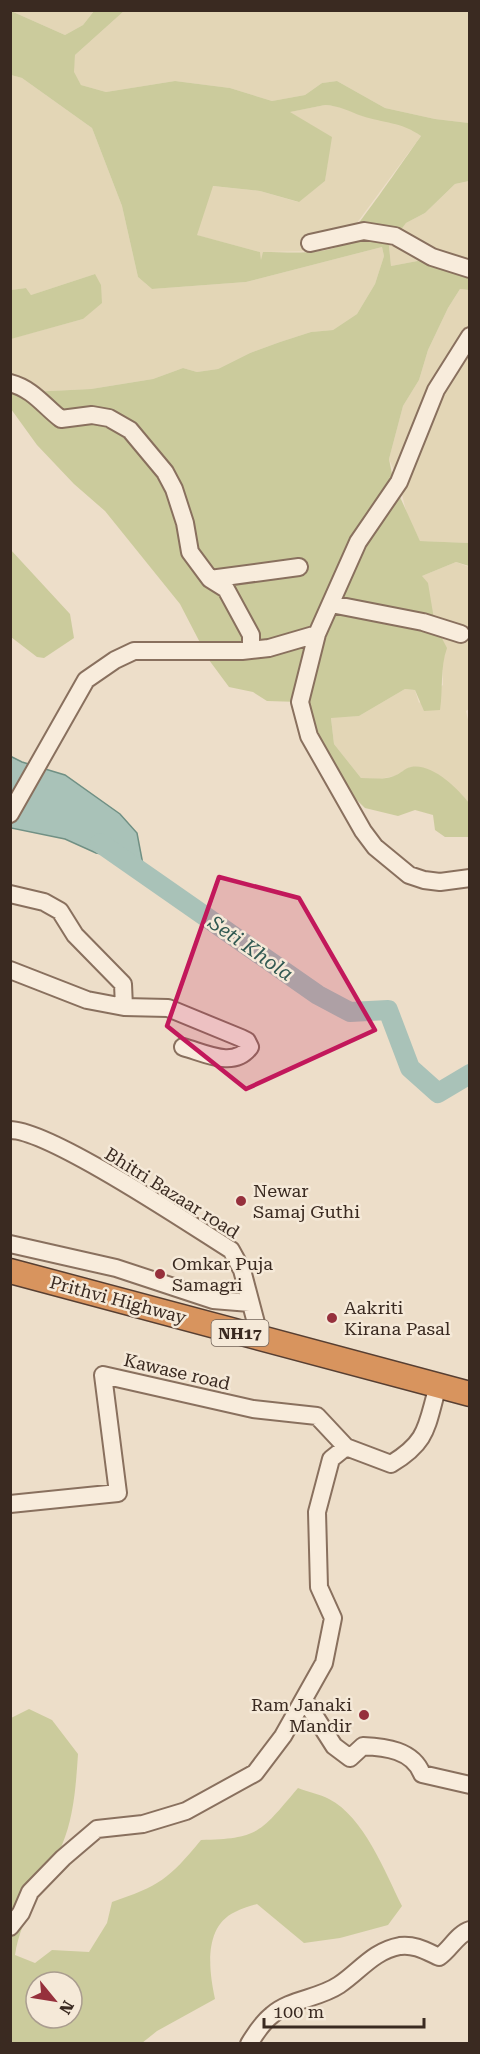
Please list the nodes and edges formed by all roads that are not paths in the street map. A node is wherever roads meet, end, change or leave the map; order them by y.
1 (310, 243) dead end
2 (470, 269) edge
3 (470, 336) edge
4 (10, 383) edge
5 (298, 567) dead end
6 (210, 579) junction
7 (331, 603) junction
8 (317, 634) junction
9 (462, 634) dead end
10 (251, 650) junction
11 (10, 814) edge
12 (470, 878) edge
13 (10, 894) edge
14 (10, 970) edge
15 (124, 1007) junction
16 (183, 1047) dead end
17 (10, 1131) edge
18 (10, 1244) edge
19 (10, 1271) edge
20 (250, 1303) junction
21 (260, 1338) junction
22 (438, 1386) junction
23 (470, 1394) edge
24 (346, 1447) junction
25 (10, 1504) edge
26 (304, 1699) junction
27 (470, 1785) edge
28 (10, 1927) edge
29 (470, 1930) edge
30 (249, 2043) edge

1 - 2 street
3 - 7 street
4 - 6 street
5 - 6 street
6 - 10 street
7 - 8 street
7 - 9 street
8 - 10 street
8 - 12 street
10 - 11 street
13 - 15 street
14 - 15 street
15 - 16 street
17 - 20 street, Bhitri Bazaar road
18 - 20 street
19 - 21 highway, Prithvi Highway / NH17
20 - 21 street, Bhitri Bazaar road
21 - 22 highway, Prithvi Highway / NH17
22 - 23 highway, Prithvi Highway / NH17
22 - 24 street, Kawase road
24 - 25 street, Kawase road
24 - 26 street
26 - 27 street
26 - 28 street
29 - 30 street

